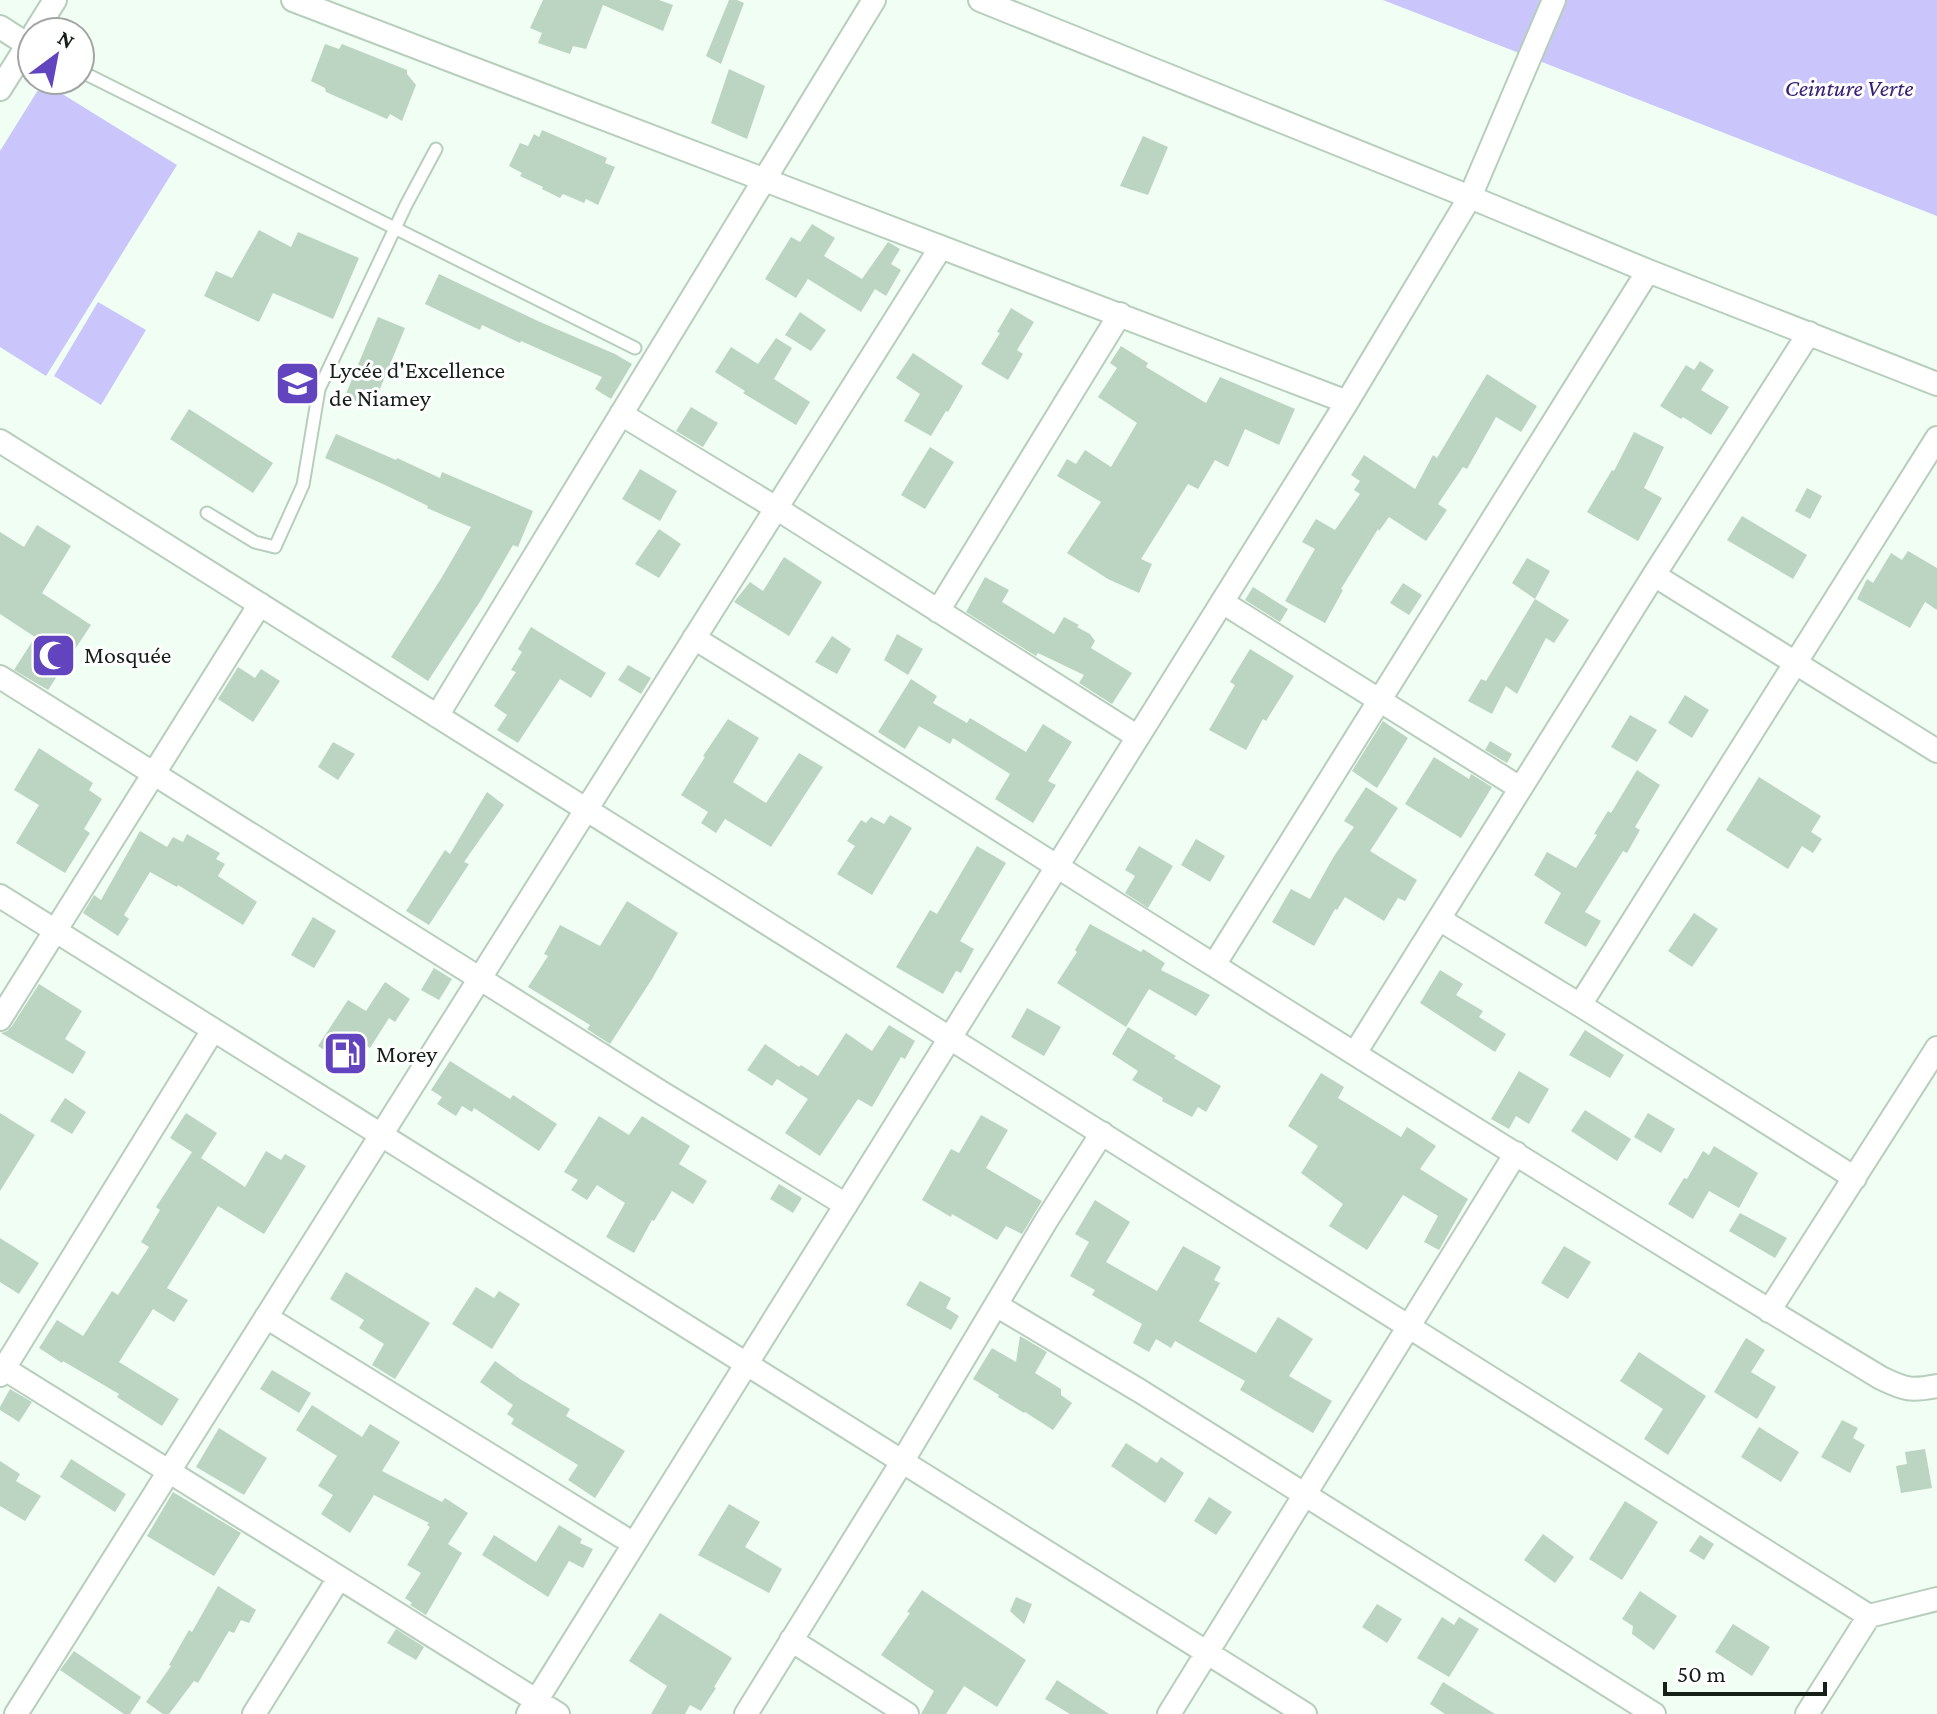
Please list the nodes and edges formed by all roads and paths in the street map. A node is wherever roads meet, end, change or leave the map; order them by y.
1 (293, 0) edge
2 (874, 0) edge
3 (980, 0) edge
4 (1554, 0) edge
5 (16, 64) edge
6 (96, 79) edge
7 (0, 89) edge
8 (436, 149) dead end
9 (764, 179) junction
10 (1470, 197) junction
11 (395, 229) junction
12 (941, 247) junction
13 (1648, 271) junction
14 (1120, 314) junction
15 (1809, 333) junction
16 (635, 348) dead end
17 (1937, 384) edge
18 (1347, 402) junction
19 (621, 414) junction
20 (1937, 438) edge
21 (0, 441) edge
22 (776, 508) junction
23 (207, 513) dead end
24 (1654, 575) junction
25 (1222, 602) junction
26 (260, 604) junction
27 (938, 611) junction
28 (694, 638) junction
29 (1795, 663) junction
30 (0, 677) edge
31 (1379, 700) junction
32 (437, 716) junction
33 (1138, 737) junction
34 (1937, 751) edge
35 (154, 773) junction
36 (1520, 788) junction
37 (586, 809) junction
38 (1057, 866) junction
39 (0, 896) edge
40 (1439, 919) junction
41 (55, 931) junction
42 (1214, 965) junction
43 (480, 977) junction
44 (1580, 1005) junction
45 (0, 1019) edge
46 (213, 1030) junction
47 (950, 1038) junction
48 (1937, 1048) edge
49 (1355, 1053) junction
50 (1102, 1133) junction
51 (381, 1135) junction
52 (1516, 1153) junction
53 (1855, 1178) junction
54 (846, 1205) junction
55 (996, 1305) junction
56 (1769, 1311) junction
57 (266, 1317) junction
58 (1409, 1327) junction
59 (746, 1364) junction
60 (1, 1370) edge
61 (1937, 1386) edge
62 (902, 1462) junction
63 (169, 1472) junction
64 (1305, 1495) junction
65 (634, 1544) junction
66 (339, 1578) junction
67 (1937, 1599) edge
68 (1869, 1616) junction
69 (791, 1640) junction
70 (1207, 1653) junction
71 (532, 1707) edge
72 (16, 1714) edge
73 (254, 1714) edge
74 (558, 1714) edge
75 (746, 1714) edge
76 (907, 1714) edge
77 (1169, 1714) edge
78 (1305, 1714) edge
79 (1654, 1714) edge
80 (1807, 1714) edge

1 - 9 street
2 - 9 street
3 - 10 street
4 - 10 street
5 - 7 street
6 - 11 lane
8 - 11 lane
9 - 12 street
9 - 19 street
10 - 13 street
10 - 18 street
11 - 16 lane
11 - 23 lane
12 - 14 street
12 - 22 street
13 - 15 street
13 - 31 street
14 - 18 street
14 - 27 street
15 - 17 street
15 - 24 street
18 - 25 street
19 - 22 street
19 - 32 street
20 - 29 street
21 - 26 street
22 - 27 street
22 - 28 street
24 - 29 street
24 - 36 street
25 - 31 street
25 - 33 street
26 - 32 street
26 - 35 street
27 - 33 street
28 - 37 street
28 - 38 street
29 - 34 street
29 - 44 street
30 - 35 street
31 - 36 street
31 - 42 street
32 - 37 street
33 - 38 street
35 - 41 street
35 - 43 street
36 - 40 street
37 - 43 street
37 - 47 street
38 - 42 street
38 - 47 street
39 - 41 street
40 - 44 street
40 - 49 street
41 - 45 street
41 - 46 street
42 - 49 street
43 - 51 street
43 - 54 street
44 - 53 street
46 - 51 street
46 - 60 street
47 - 50 street
47 - 54 street
48 - 53 street
49 - 52 street
50 - 55 street
50 - 58 street
51 - 57 street
51 - 59 street
52 - 56 street
52 - 58 street
53 - 56 street
54 - 59 street
55 - 62 street
55 - 64 street
56 - 61 street
57 - 63 street
57 - 65 street
58 - 64 street
58 - 68 street
59 - 62 street
59 - 65 street
60 - 63 street
62 - 69 street
62 - 70 street
63 - 66 street
63 - 72 street
64 - 70 street
64 - 79 street
65 - 71 street
66 - 71 street
66 - 73 street
67 - 68 street
68 - 80 street
69 - 75 street
69 - 76 street
70 - 77 street
70 - 78 street
71 - 74 street

